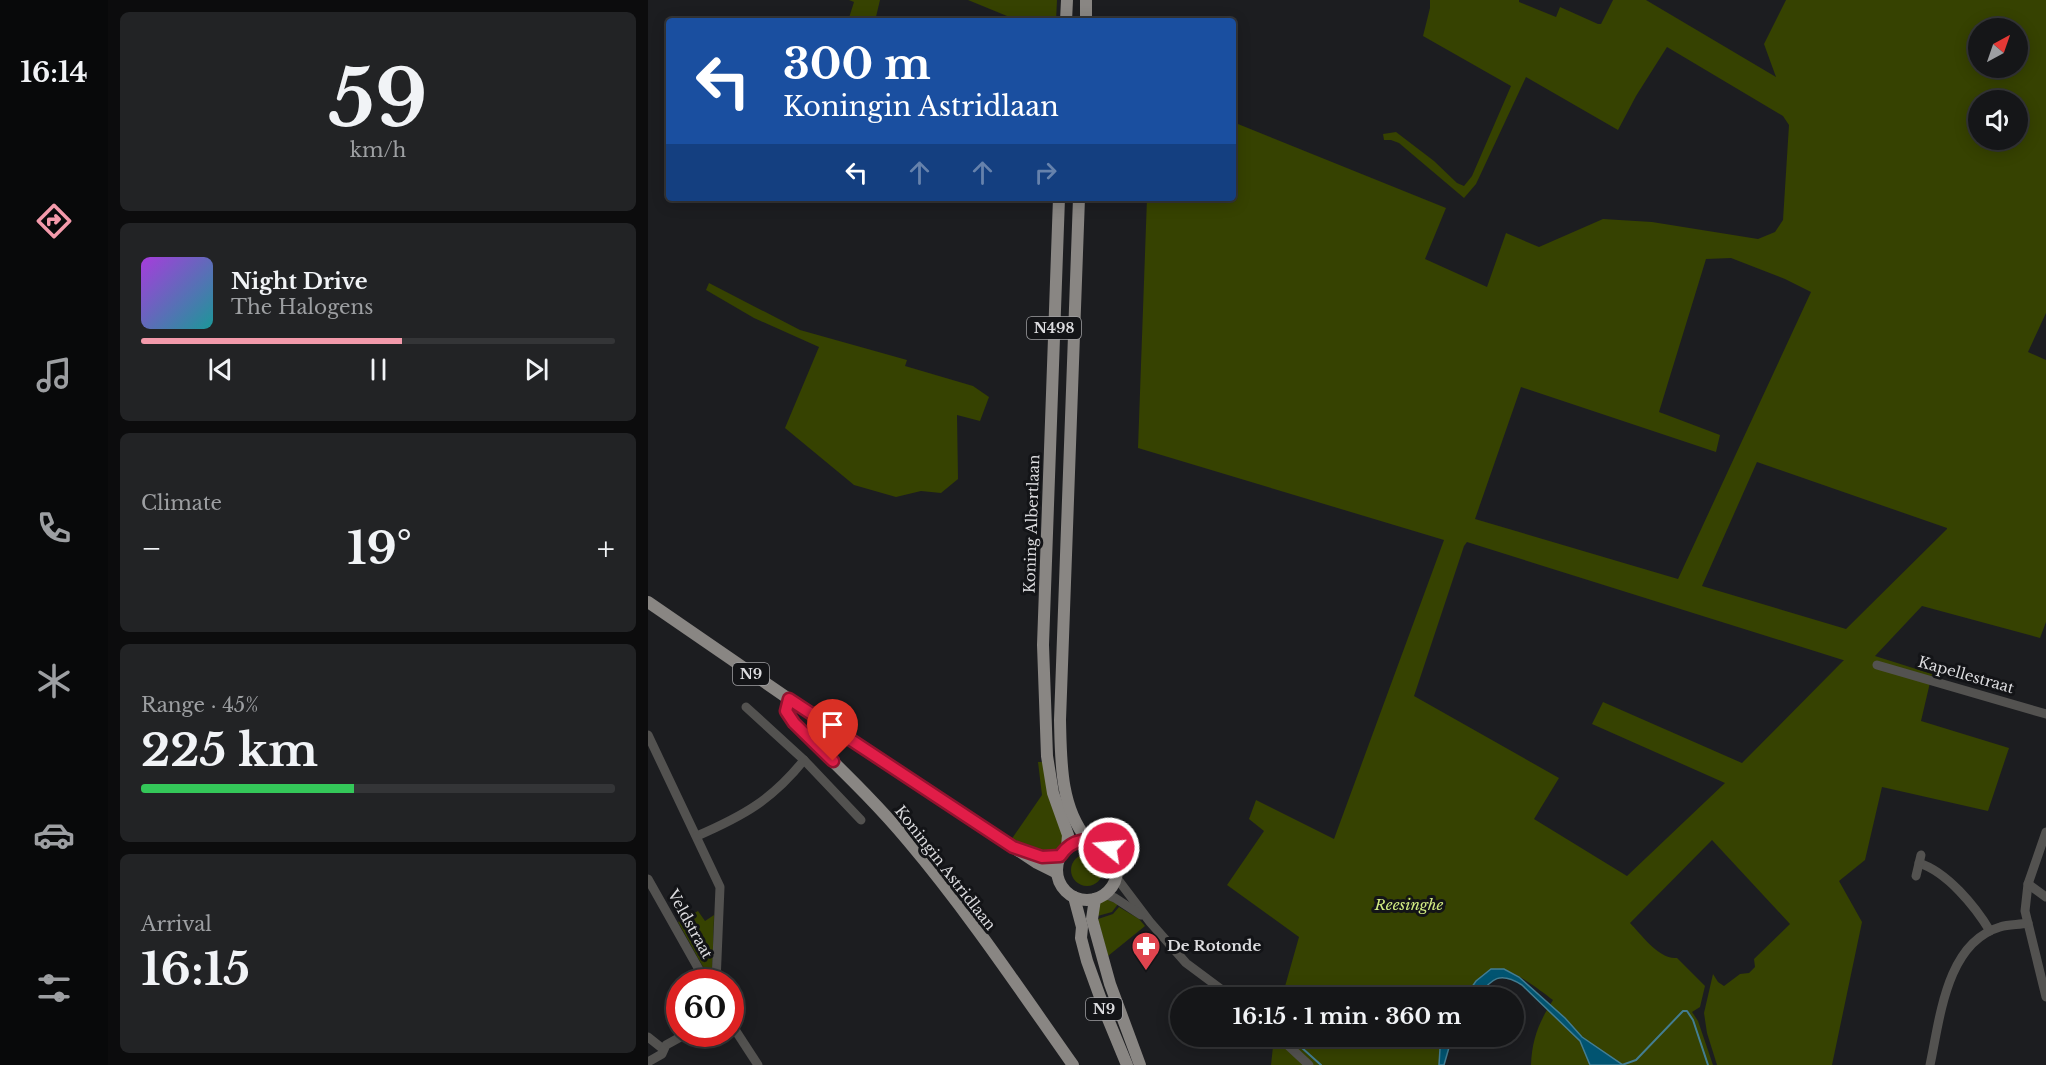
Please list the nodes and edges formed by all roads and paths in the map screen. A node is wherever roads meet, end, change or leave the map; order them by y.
1 (1067, 0) edge
2 (1086, 0) edge
3 (1066, 18) edge
4 (1086, 18) edge
5 (1059, 201) edge
6 (1079, 201) edge
7 (648, 602) edge
8 (1877, 664) dead end
9 (789, 699) junction
10 (746, 707) dead end
11 (2046, 714) edge
12 (648, 735) edge
13 (804, 760) junction
14 (861, 820) dead end
15 (2046, 832) edge
16 (697, 836) junction
17 (1087, 839) junction
18 (1013, 847) junction
19 (1064, 852) junction
20 (1057, 873) junction
21 (1916, 876) dead end
22 (1116, 877) junction
23 (648, 879) edge
24 (2028, 884) junction
25 (1100, 896) junction
26 (1074, 897) junction
27 (2046, 897) edge
28 (1150, 922) junction
29 (2028, 923) junction
30 (1990, 931) junction
31 (699, 969) edge
32 (717, 969) edge
33 (1218, 987) edge
34 (2046, 997) edge
35 (648, 1037) edge
36 (744, 1044) edge
37 (666, 1045) edge
38 (1290, 1047) edge
39 (663, 1049) junction
40 (648, 1062) edge
41 (758, 1065) edge
42 (1073, 1065) edge
43 (1127, 1065) edge
44 (1140, 1065) edge
45 (1309, 1065) edge
46 (1930, 1065) edge

1 - 3 main road
2 - 4 main road
5 - 19 main road, Koning Albertlaan / N498
6 - 17 main road, N498
7 - 9 main road, N9
8 - 11 street, Kapellestraat
9 - 18 main road, N9
9 - 42 main road, Koningin Astridlaan
10 - 13 street
12 - 16 street
13 - 14 street
13 - 16 street
15 - 24 street
16 - 32 street
17 - 19 main road
17 - 22 main road
18 - 19 main road, N9
18 - 20 main road, N9
19 - 20 main road
20 - 26 main road
21 - 30 street
22 - 25 main road
22 - 28 street
23 - 31 street, Veldstraat
24 - 27 street
24 - 29 street
25 - 26 main road
25 - 28 street
25 - 44 main road, N9
26 - 43 main road, N9
28 - 33 street
29 - 30 street
29 - 34 street
30 - 46 street
35 - 39 street
36 - 41 street
37 - 39 street
38 - 45 street
39 - 40 street

